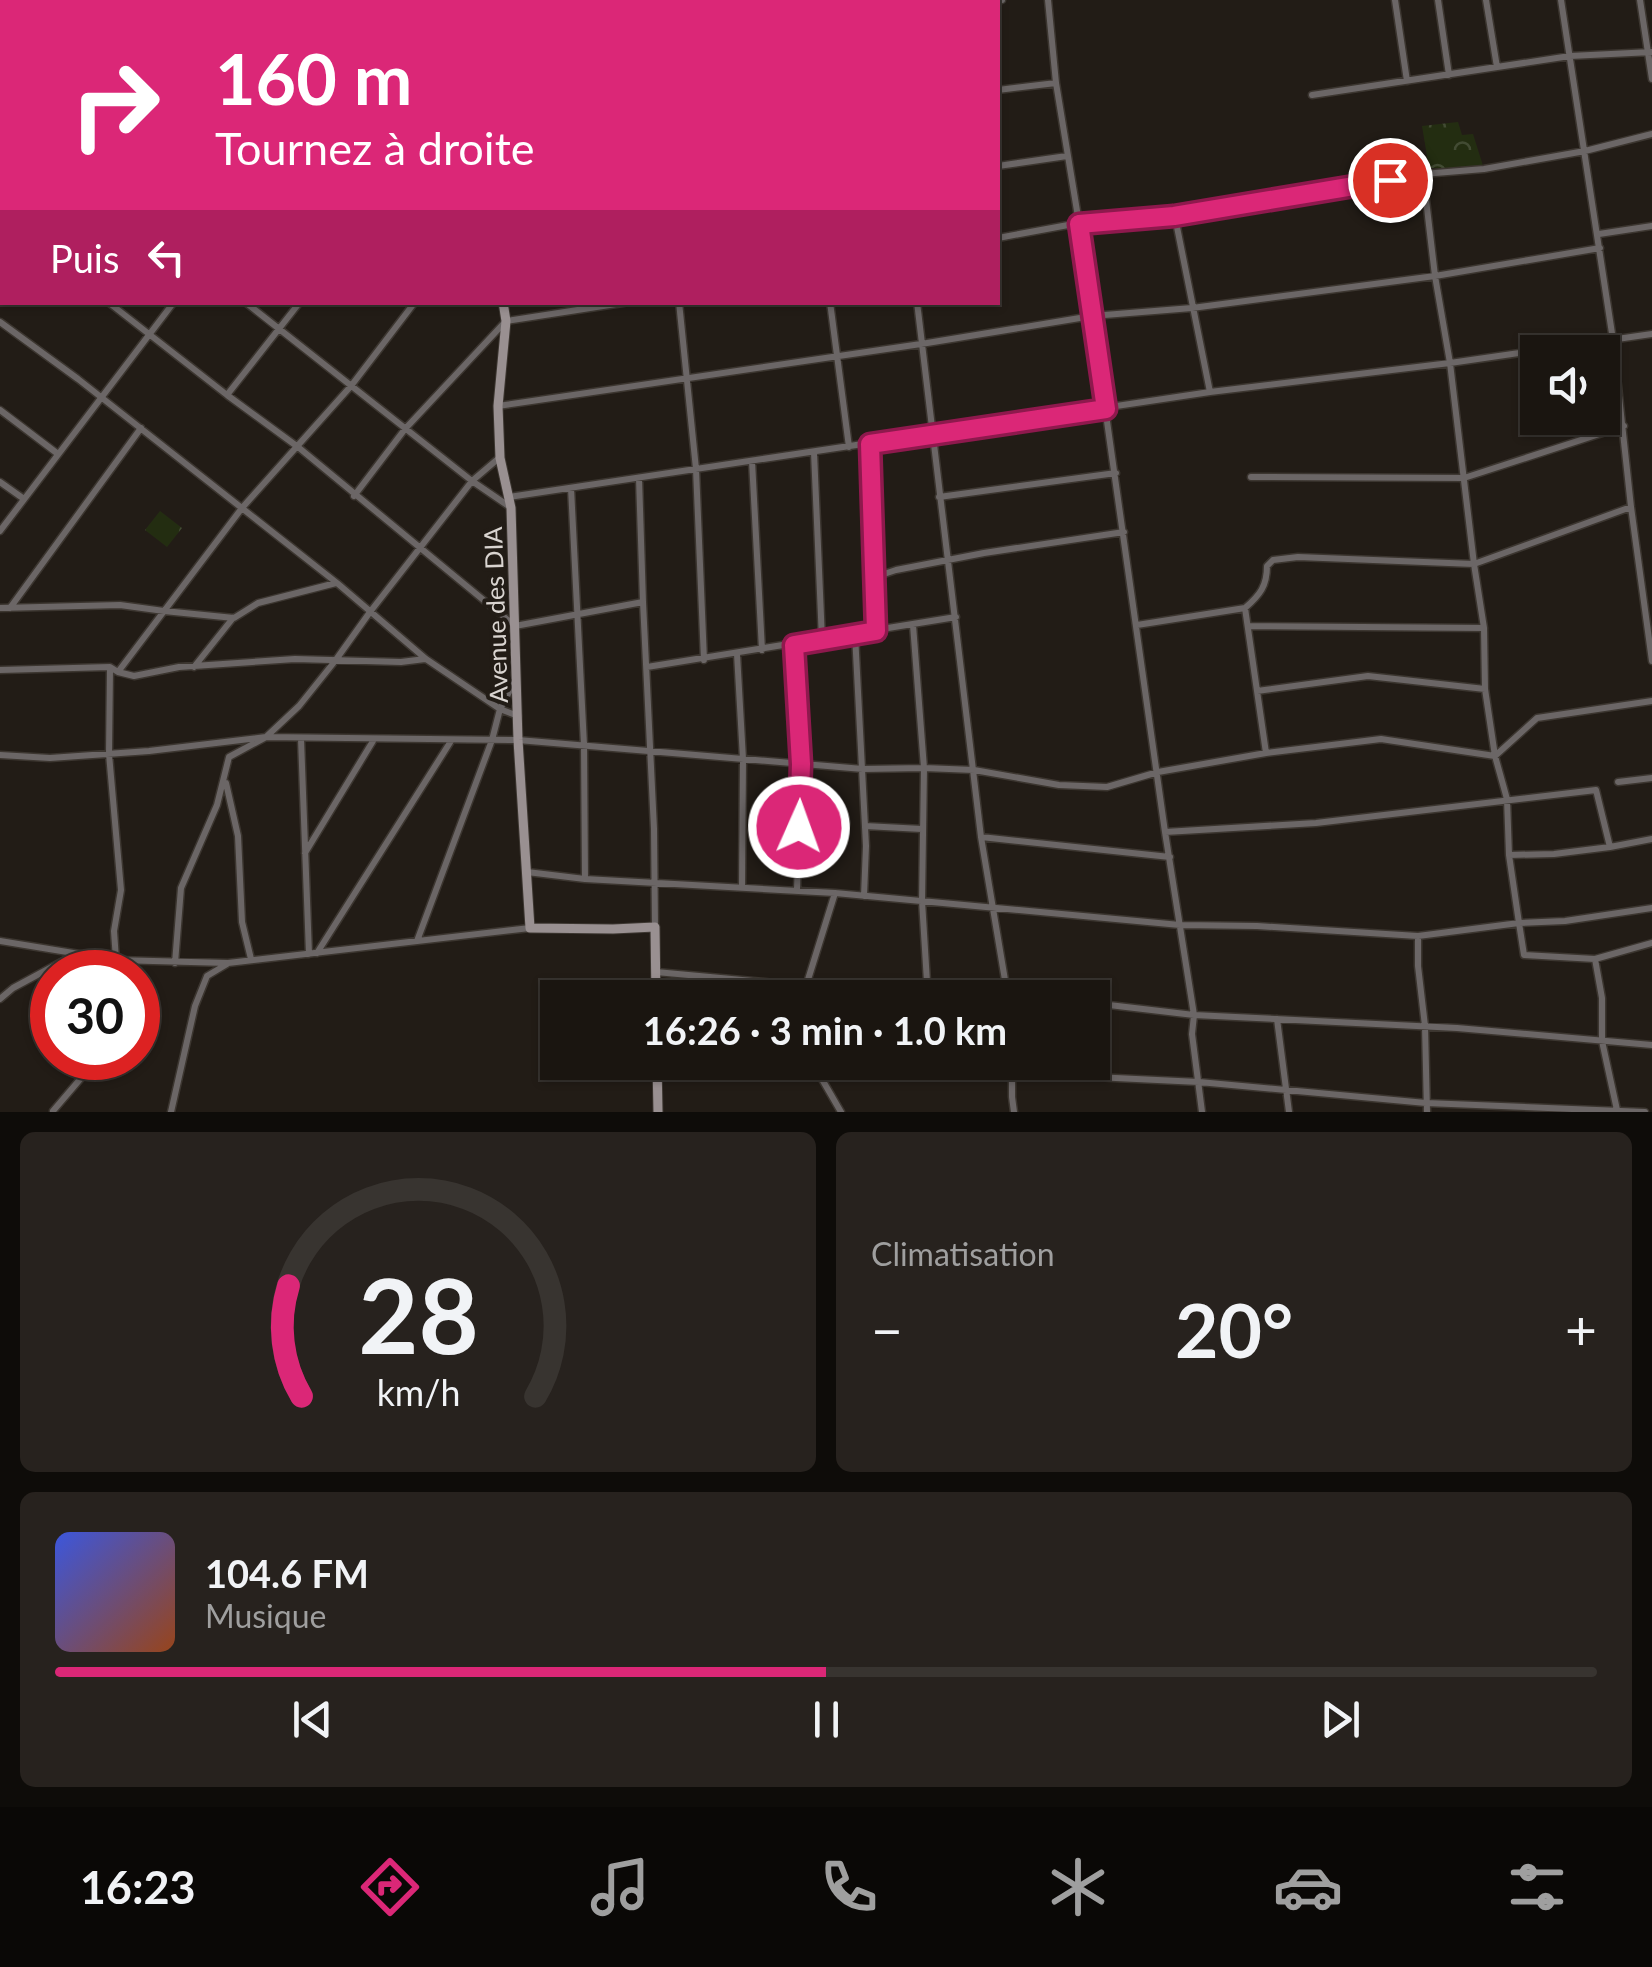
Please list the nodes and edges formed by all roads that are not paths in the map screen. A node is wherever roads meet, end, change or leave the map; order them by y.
1 (1048, 0) edge
2 (1395, 0) edge
3 (1438, 0) edge
4 (1486, 0) edge
5 (1561, 0) edge
6 (1640, 0) edge
7 (1650, 52) edge
8 (1570, 56) junction
9 (1497, 67) junction
10 (1449, 74) junction
11 (1652, 78) edge
12 (1407, 81) junction
13 (1056, 83) junction
14 (1000, 90) edge
15 (1312, 95) dead end
16 (1652, 134) edge
17 (1585, 150) junction
18 (1067, 156) junction
19 (1000, 166) edge
20 (1422, 174) junction
21 (1174, 216) junction
22 (1079, 224) junction
23 (1652, 226) edge
24 (1598, 234) junction
25 (1000, 238) edge
26 (1600, 248) junction
27 (1435, 276) junction
28 (112, 305) edge
29 (172, 305) edge
30 (249, 305) edge
31 (298, 305) edge
32 (413, 305) edge
33 (503, 305) edge
34 (610, 305) edge
35 (679, 305) edge
36 (830, 305) edge
37 (917, 305) edge
38 (1192, 308) junction
39 (1092, 316) junction
40 (506, 321) junction
41 (0, 322) edge
42 (280, 330) junction
43 (1652, 334) edge
44 (149, 335) junction
45 (1612, 335) edge
46 (1620, 339) edge
47 (920, 344) junction
48 (1520, 353) edge
49 (836, 357) junction
50 (1450, 363) junction
51 (686, 379) junction
52 (351, 386) junction
53 (1210, 392) junction
54 (227, 395) junction
55 (1620, 395) edge
56 (101, 397) junction
57 (498, 406) junction
58 (1106, 409) junction
59 (0, 410) edge
60 (1624, 426) junction
61 (141, 428) junction
62 (406, 429) junction
63 (931, 434) junction
64 (870, 444) junction
65 (298, 447) junction
66 (849, 447) junction
67 (814, 452) junction
68 (58, 454) junction
69 (500, 458) junction
70 (752, 462) junction
71 (696, 469) junction
72 (1116, 472) junction
73 (1251, 477) dead end
74 (639, 478) junction
75 (1464, 478) junction
76 (0, 482) edge
77 (472, 482) junction
78 (571, 488) junction
79 (354, 496) junction
80 (940, 497) junction
81 (24, 499) junction
82 (510, 502) junction
83 (1631, 507) junction
84 (242, 508) junction
85 (0, 530) edge
86 (1124, 532) junction
87 (420, 548) junction
88 (948, 560) junction
89 (1474, 564) junction
90 (1652, 570) edge
91 (1640, 572) junction
92 (875, 577) junction
93 (337, 583) junction
94 (642, 602) junction
95 (0, 608) edge
96 (10, 608) junction
97 (1245, 608) junction
98 (164, 612) junction
99 (370, 612) junction
100 (578, 615) junction
101 (234, 618) junction
102 (956, 618) junction
103 (913, 624) junction
104 (1137, 625) junction
105 (515, 626) junction
106 (1248, 626) junction
107 (1484, 628) junction
108 (876, 631) junction
109 (855, 634) junction
110 (1650, 635) edge
111 (822, 640) junction
112 (794, 645) junction
113 (762, 650) junction
114 (737, 654) junction
115 (426, 659) junction
116 (704, 660) junction
117 (1652, 661) edge
118 (335, 662) junction
119 (194, 666) junction
120 (647, 667) junction
121 (0, 670) edge
122 (114, 670) junction
123 (516, 678) junction
124 (1484, 689) junction
125 (1257, 691) junction
126 (1652, 701) edge
127 (500, 709) junction
128 (518, 716) junction
129 (266, 738) junction
130 (301, 738) junction
131 (374, 740) junction
132 (452, 740) junction
133 (492, 740) junction
134 (518, 740) junction
135 (584, 745) junction
136 (649, 750) junction
137 (1266, 753) junction
138 (109, 754) junction
139 (0, 755) edge
140 (1495, 756) junction
141 (228, 757) junction
142 (743, 759) junction
143 (801, 764) junction
144 (924, 768) junction
145 (863, 769) junction
146 (974, 770) junction
147 (1158, 772) junction
148 (1652, 778) edge
149 (1618, 782) dead end
150 (1507, 800) junction
151 (865, 826) junction
152 (922, 829) junction
153 (1165, 832) junction
154 (982, 837) junction
155 (1652, 840) edge
156 (1610, 847) junction
157 (305, 854) junction
158 (1508, 855) junction
159 (1170, 857) junction
160 (526, 872) junction
161 (585, 878) junction
162 (656, 883) junction
163 (742, 887) junction
164 (796, 890) junction
165 (836, 893) junction
166 (864, 896) junction
167 (922, 901) junction
168 (992, 908) junction
169 (1652, 908) edge
170 (1519, 923) junction
171 (1180, 924) junction
172 (655, 926) junction
173 (530, 928) junction
174 (1418, 936) junction
175 (0, 940) edge
176 (417, 941) junction
177 (1652, 943) edge
178 (65, 950) edge
179 (115, 950) edge
180 (313, 953) junction
181 (251, 959) junction
182 (1595, 959) junction
183 (160, 962) edge
184 (175, 963) junction
185 (228, 963) junction
186 (656, 972) junction
187 (30, 979) edge
188 (656, 980) edge
189 (742, 980) edge
190 (808, 980) edge
191 (927, 980) edge
192 (1005, 980) edge
193 (0, 999) edge
194 (1110, 1005) edge
195 (1194, 1015) junction
196 (1277, 1019) junction
197 (1425, 1026) junction
198 (1602, 1041) junction
199 (1652, 1045) edge
200 (1110, 1078) edge
201 (79, 1080) edge
202 (658, 1080) edge
203 (822, 1080) edge
204 (1012, 1080) edge
205 (1198, 1082) junction
206 (1286, 1092) junction
207 (1426, 1107) edge
208 (1617, 1110) edge
209 (53, 1111) edge
210 (172, 1112) edge
211 (658, 1112) edge
212 (840, 1112) edge
213 (1014, 1112) edge
214 (1202, 1112) edge
215 (1289, 1112) edge
216 (1646, 1112) edge

1 - 13 street
2 - 12 street
3 - 10 street
4 - 9 street
5 - 8 street
6 - 7 street
7 - 8 street
7 - 11 street
8 - 9 street
8 - 17 street
9 - 10 street
10 - 12 street
12 - 15 street
13 - 14 street
13 - 18 street
16 - 17 street
17 - 20 street
17 - 24 street
18 - 19 street
18 - 22 street
20 - 21 street
20 - 27 street
21 - 22 street
21 - 38 street
22 - 25 street
22 - 39 street
23 - 24 street
24 - 26 street
26 - 27 street
26 - 45 street
27 - 38 street
27 - 50 street
28 - 44 street
29 - 44 street
30 - 42 street
31 - 42 street
32 - 52 street
33 - 40 street, Avenue des DIA
34 - 40 street
35 - 51 street
36 - 49 street
37 - 47 street
38 - 39 street
38 - 53 street
39 - 47 street
39 - 58 street
40 - 57 street, Avenue des DIA
40 - 62 street
41 - 56 street
42 - 52 street
42 - 54 street
43 - 46 street
44 - 54 street
44 - 56 street
47 - 49 street
47 - 63 street
48 - 50 street
49 - 51 street
49 - 66 street
50 - 53 street
50 - 75 street
51 - 57 street
51 - 71 street
52 - 62 street
52 - 65 street
53 - 58 street
54 - 65 street
55 - 60 street
56 - 61 street
56 - 68 street
57 - 69 street, Avenue des DIA
58 - 63 street
58 - 72 street
59 - 68 street
60 - 75 street
60 - 83 street
61 - 84 street
61 - 96 street
62 - 77 street
62 - 79 street
63 - 64 street
63 - 80 street
64 - 66 street
64 - 92 street
65 - 79 street
65 - 84 street
66 - 67 street
67 - 70 street
67 - 111 street
68 - 81 street
69 - 77 street
69 - 82 street, Avenue des DIA
70 - 71 street
70 - 113 street
71 - 74 street
71 - 116 street
72 - 80 street
72 - 86 street
73 - 75 street
74 - 78 street
74 - 94 street
75 - 89 street
76 - 81 street
77 - 82 street
77 - 87 street
78 - 82 street
78 - 100 street
79 - 87 street
80 - 88 street
81 - 85 street
82 - 105 street, Avenue des DIA
83 - 89 street
83 - 91 street
84 - 93 street
84 - 98 street
86 - 88 street
86 - 104 street
87 - 99 street
87 - 105 street
88 - 92 street
88 - 102 street
89 - 97 street
89 - 107 street
90 - 91 street
91 - 110 street
92 - 108 street
93 - 99 street
93 - 101 street
94 - 100 street
94 - 120 street
95 - 96 street
96 - 98 street
97 - 104 street
97 - 106 street
98 - 101 street
98 - 122 street
99 - 115 street
99 - 118 street
100 - 105 street
100 - 135 street
101 - 119 street
102 - 103 street
102 - 146 street
103 - 108 street
103 - 144 street
104 - 147 street
105 - 123 street, Avenue des DIA
106 - 107 street
106 - 125 street
107 - 124 street
108 - 109 street
109 - 111 street
109 - 145 street
110 - 117 street
111 - 112 street
112 - 113 street
112 - 143 street
113 - 114 street
114 - 116 street
114 - 142 street
115 - 118 street
115 - 127 street
116 - 120 street
118 - 119 street
118 - 129 street
119 - 122 street
120 - 136 street
121 - 122 street
122 - 138 street
123 - 127 street
123 - 128 street, Avenue des DIA
124 - 125 street
124 - 140 street
125 - 137 street
126 - 140 street
127 - 128 street
127 - 133 street
128 - 134 street, Avenue des DIA
129 - 130 street
129 - 138 street
129 - 141 street
130 - 131 street
130 - 157 street
131 - 132 street
131 - 157 street
132 - 133 street
132 - 180 street
133 - 134 street
133 - 176 street
134 - 135 street
134 - 160 street, Avenue des DIA
135 - 136 street
135 - 161 street
136 - 142 street
136 - 162 street
137 - 140 street
137 - 147 street
138 - 139 street
138 - 179 street
140 - 150 street
141 - 181 street
141 - 184 street
142 - 143 street
142 - 163 street
143 - 145 street
143 - 164 street
144 - 145 street
144 - 146 street
144 - 152 street
145 - 151 street
146 - 147 street
146 - 154 street
147 - 153 street
148 - 149 street
150 - 153 street
150 - 156 street
150 - 158 street
151 - 152 street
151 - 166 street
152 - 167 street
153 - 159 street
154 - 159 street
154 - 168 street
155 - 156 street
156 - 158 street
157 - 180 street
158 - 170 street
159 - 171 street
160 - 161 street
160 - 173 street, Avenue des DIA
161 - 162 street
162 - 163 street
162 - 172 street
163 - 164 street
164 - 165 street
165 - 166 street
165 - 190 street
166 - 167 street
167 - 168 street
167 - 191 street
168 - 171 street
168 - 192 street
169 - 170 street
170 - 174 street
170 - 182 street
171 - 174 street
171 - 195 street
172 - 173 street
172 - 186 street
173 - 176 street
174 - 197 street
175 - 178 street
176 - 180 street
177 - 182 street
180 - 181 street
181 - 185 street
182 - 198 street
183 - 184 street
184 - 185 street
185 - 210 street
186 - 188 street
186 - 189 street
187 - 193 street
194 - 195 street
195 - 196 street
195 - 205 street
196 - 197 street
196 - 206 street
197 - 198 street
197 - 207 street
198 - 199 street
198 - 208 street
200 - 205 street
201 - 209 street
202 - 211 street
203 - 212 street
204 - 213 street
205 - 206 street
205 - 214 street
206 - 207 street
206 - 215 street
207 - 208 street
208 - 216 street

